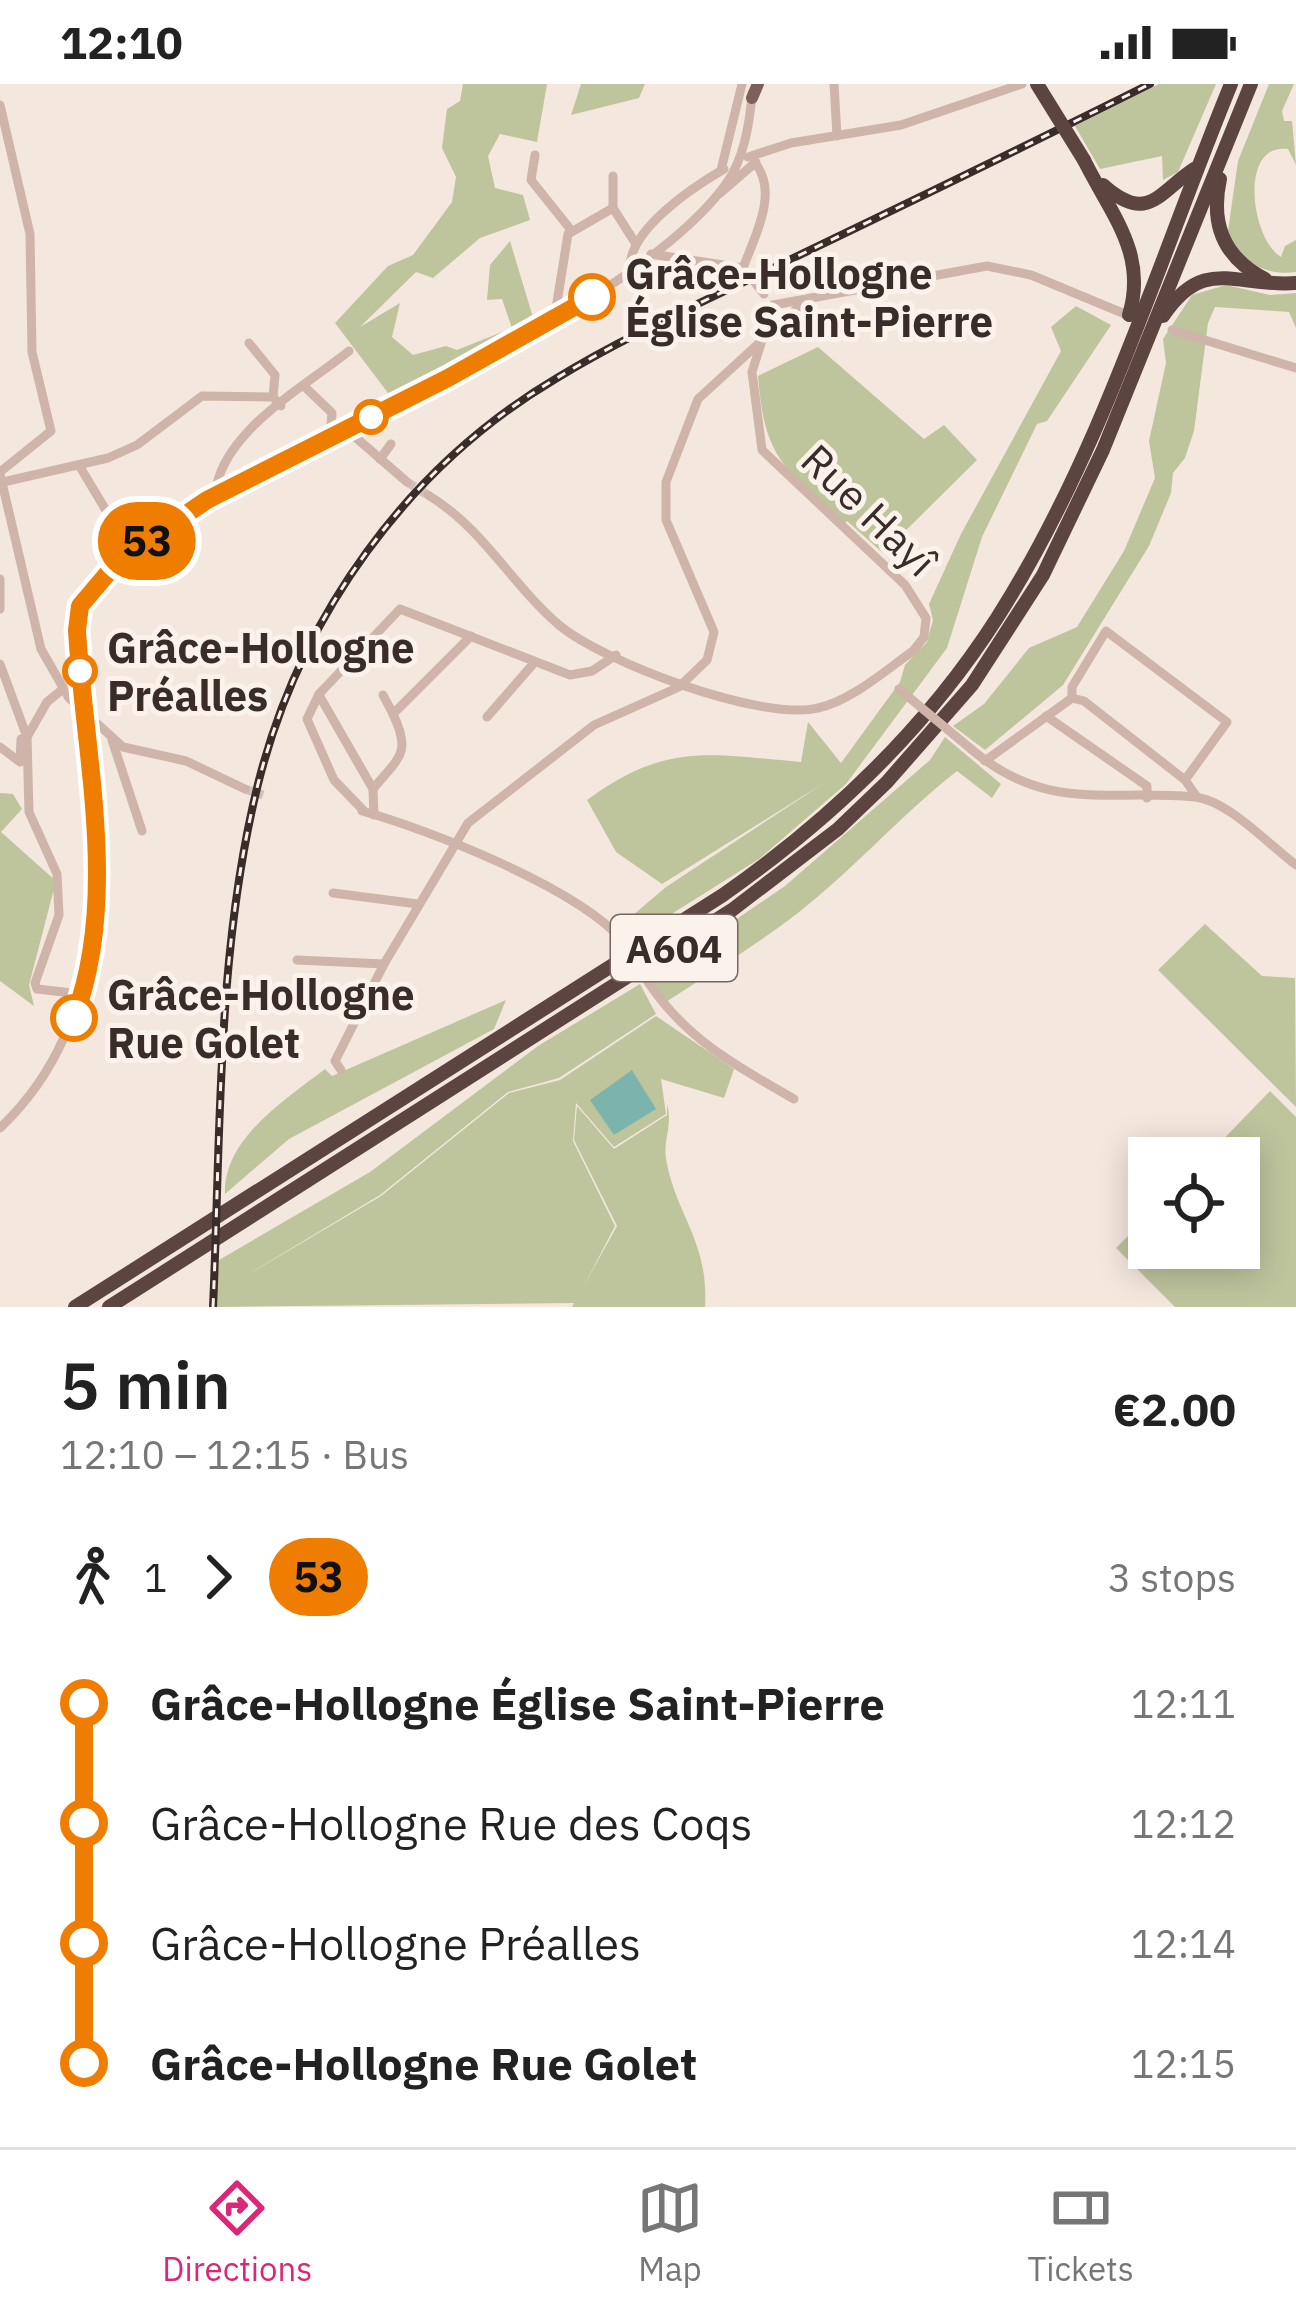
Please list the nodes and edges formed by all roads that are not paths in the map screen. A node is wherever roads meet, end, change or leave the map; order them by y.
1 (742, 84) edge
2 (834, 84) edge
3 (1022, 84) edge
4 (1037, 84) edge
5 (1231, 84) edge
6 (1251, 84) edge
7 (754, 89) edge
8 (0, 105) edge
9 (837, 136) junction
10 (1223, 153) junction
11 (535, 155) dead end
12 (755, 158) junction
13 (1084, 162) junction
14 (1198, 166) junction
15 (613, 176) dead end
16 (717, 195) junction
17 (613, 208) junction
18 (572, 230) junction
19 (636, 244) junction
20 (651, 254) junction
21 (743, 268) junction
22 (630, 269) junction
23 (1270, 281) junction
24 (1296, 283) edge
25 (804, 302) junction
26 (773, 305) junction
27 (1125, 314) dead end
28 (554, 321) junction
29 (1151, 328) junction
30 (1172, 330) dead end
31 (760, 338) junction
32 (249, 343) dead end
33 (1124, 349) junction
34 (349, 351) dead end
35 (1296, 368) edge
36 (304, 387) junction
37 (277, 402) junction
38 (346, 429) junction
39 (330, 436) junction
40 (391, 444) dead end
41 (380, 458) junction
42 (80, 467) junction
43 (1, 476) edge
44 (406, 482) tunnel mouth
45 (215, 495) junction
46 (428, 495) tunnel mouth
47 (131, 552) junction
48 (24, 571) junction
49 (0, 578) edge
50 (0, 609) edge
51 (471, 636) junction
52 (616, 655) junction
53 (534, 663) junction
54 (0, 664) edge
55 (880, 674) junction
56 (679, 686) junction
57 (63, 689) junction
58 (319, 694) junction
59 (383, 695) dead end
60 (1072, 698) junction
61 (82, 710) junction
62 (393, 714) junction
63 (1046, 716) junction
64 (487, 717) dead end
65 (24, 732) junction
66 (111, 737) junction
67 (0, 747) edge
68 (986, 761) junction
69 (1185, 780) junction
70 (244, 789) tunnel mouth
71 (373, 789) junction
72 (331, 796) dead end
73 (1197, 797) junction
74 (1147, 798) junction
75 (369, 813) junction
76 (142, 831) dead end
77 (454, 843) junction
78 (1296, 865) edge
79 (333, 893) dead end
80 (418, 904) junction
81 (623, 941) tunnel mouth
82 (297, 960) dead end
83 (384, 964) junction
84 (648, 982) tunnel mouth
85 (81, 994) junction
86 (341, 1070) dead end
87 (794, 1099) dead end
88 (0, 1128) edge
89 (75, 1307) edge
90 (109, 1307) edge

1 - 19 street
2 - 9 street
3 - 9 street
4 - 13 highway, bridge
5 - 14 highway, A604
6 - 10 highway, A604
7 - 16 street
8 - 43 street
9 - 12 street
10 - 23 highway
10 - 29 highway, A604
11 - 18 street
12 - 16 street
12 - 21 street
13 - 14 highway
13 - 33 highway
14 - 33 highway, A604
15 - 17 street
16 - 20 street
17 - 18 street
17 - 19 street
18 - 28 street
19 - 22 street
20 - 21 street
20 - 22 street
21 - 26 street, bridge
22 - 28 street
23 - 24 highway
23 - 29 highway
25 - 26 street
25 - 27 street
25 - 31 street
26 - 31 street, Rue Hayî
28 - 38 street
29 - 90 highway, A604
30 - 35 street
31 - 55 street, Rue Hayî
31 - 56 street
32 - 37 street
33 - 89 highway, A604
34 - 36 street
36 - 37 street
36 - 39 street
37 - 42 street
37 - 45 street
38 - 39 street
38 - 41 street
39 - 45 street
40 - 41 street
41 - 44 street
42 - 43 street
42 - 47 street
43 - 48 street
45 - 47 street
46 - 52 street, Rue Hayî
47 - 61 street
48 - 49 street
48 - 57 street
49 - 50 street
51 - 53 street
51 - 58 street
51 - 62 street
52 - 53 street
52 - 56 street, Rue Hayî
53 - 64 street
54 - 65 street
55 - 56 street, Rue Hayî
55 - 68 street, bridge
56 - 77 street
57 - 61 street
57 - 65 street
58 - 71 street
58 - 75 street
59 - 62 street
60 - 63 street
60 - 69 street
60 - 69 street
61 - 66 street
61 - 85 street
62 - 71 street
63 - 68 street
63 - 74 street
65 - 67 street
65 - 85 street
66 - 70 street
66 - 76 street
68 - 74 street
69 - 73 street
71 - 75 street
72 - 75 street
73 - 74 street
73 - 78 street
75 - 77 street
77 - 80 street
77 - 81 street
79 - 80 street
80 - 83 street
82 - 83 street
83 - 86 street
84 - 87 street
85 - 88 street

